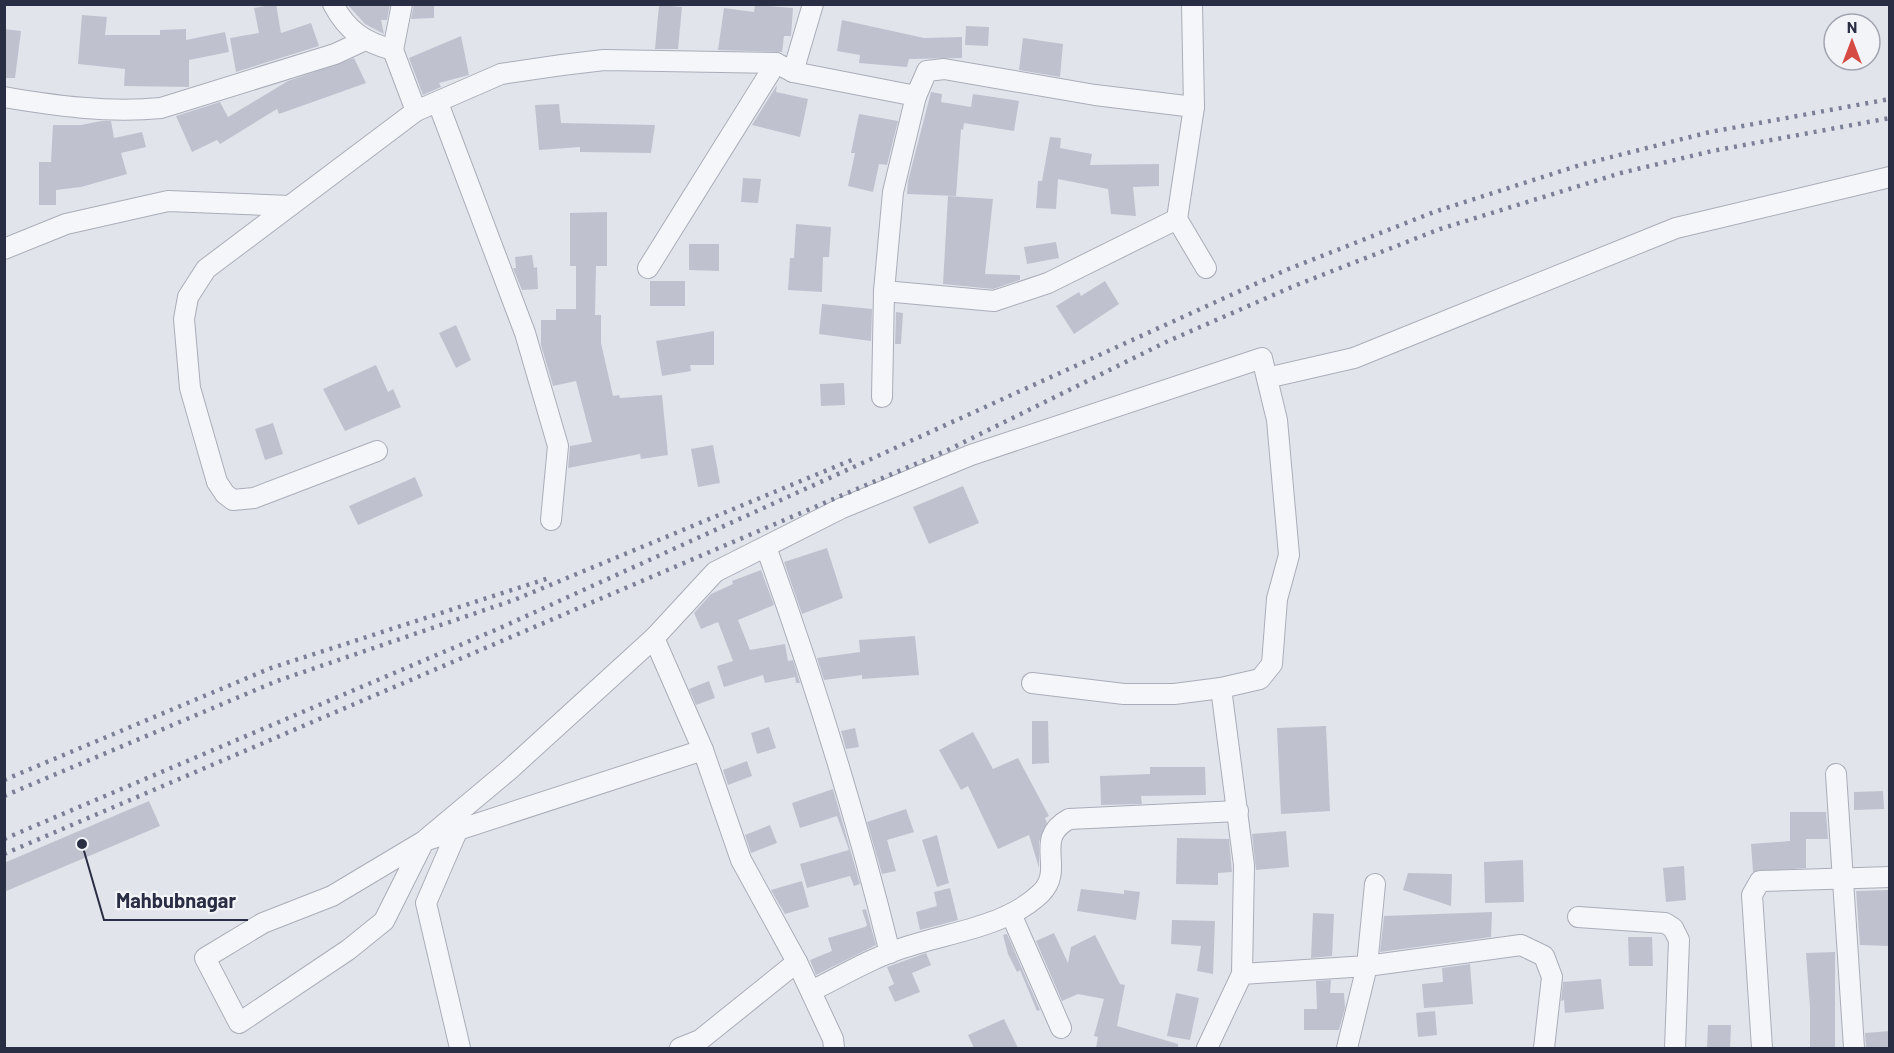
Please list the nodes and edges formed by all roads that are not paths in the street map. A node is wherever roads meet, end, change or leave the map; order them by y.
1 (333, 4) edge
2 (402, 4) edge
3 (813, 4) edge
4 (1192, 4) edge
5 (363, 41) junction
6 (393, 50) junction
7 (785, 67) junction
8 (916, 96) junction
9 (4, 97) edge
10 (438, 103) junction
11 (1194, 107) junction
12 (416, 111) junction
13 (1890, 177) edge
14 (290, 206) junction
15 (1177, 219) junction
16 (4, 249) edge
17 (648, 268) dead end
18 (1206, 268) dead end
19 (884, 291) junction
20 (1267, 378) junction
21 (882, 397) dead end
22 (377, 451) dead end
23 (551, 520) dead end
24 (766, 547) junction
25 (654, 638) junction
26 (1032, 683) dead end
27 (1221, 688) junction
28 (703, 750) junction
29 (1836, 774) dead end
30 (1238, 810) junction
31 (458, 829) junction
32 (424, 841) junction
33 (1890, 877) edge
34 (1842, 880) junction
35 (1375, 884) dead end
36 (1011, 914) junction
37 (1578, 917) dead end
38 (890, 953) junction
39 (797, 962) junction
40 (1366, 966) junction
41 (1242, 974) junction
42 (811, 991) junction
43 (1061, 1028) dead end
44 (460, 1048) edge
45 (680, 1048) edge
46 (834, 1048) edge
47 (1207, 1048) edge
48 (1347, 1048) edge
49 (1544, 1048) edge
50 (1675, 1048) edge
51 (1762, 1048) edge
52 (1854, 1048) edge

1 - 5 street
2 - 6 street
3 - 7 street
4 - 11 street
5 - 6 street
5 - 9 street
6 - 12 street
7 - 8 street
7 - 10 street
7 - 17 street
8 - 11 street
8 - 19 street
10 - 12 street
10 - 23 street
11 - 15 street
12 - 14 street
13 - 20 street
14 - 16 street
14 - 22 street
15 - 18 street
15 - 19 street
19 - 21 street
20 - 24 street
20 - 27 street
24 - 25 street
24 - 38 street
25 - 28 street
25 - 32 street
26 - 27 street
27 - 30 street
28 - 31 street
28 - 39 street
29 - 34 street
30 - 36 street
30 - 41 street
31 - 32 street
31 - 44 street
32 - 32 street
33 - 34 street
34 - 51 street
34 - 52 street
35 - 40 street
36 - 38 street
36 - 43 street
37 - 50 street
38 - 42 street
39 - 42 street
39 - 45 street
40 - 41 street
40 - 48 street
40 - 49 street
41 - 47 street
42 - 46 street

